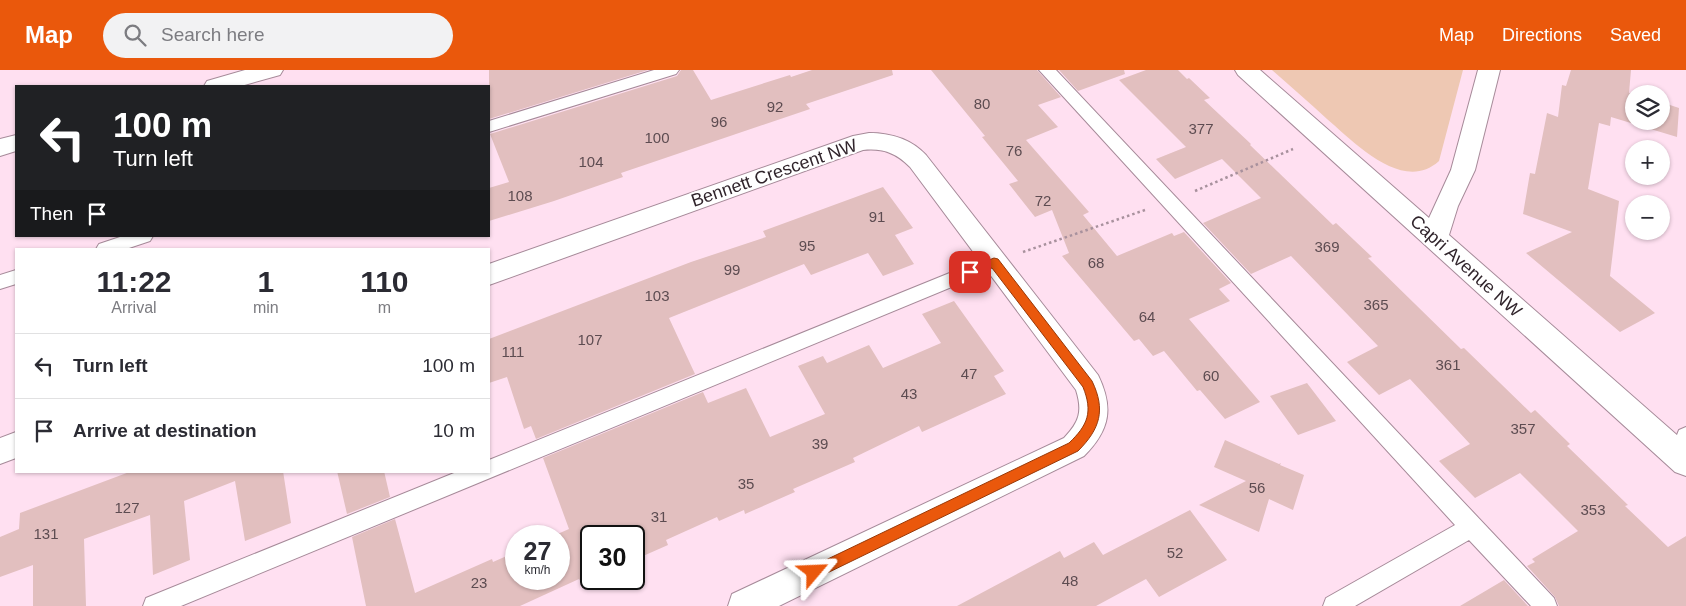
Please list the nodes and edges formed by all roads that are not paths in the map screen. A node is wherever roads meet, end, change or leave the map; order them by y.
1 (272, 70) edge
2 (671, 70) edge
3 (1047, 70) edge
4 (1246, 70) edge
5 (1489, 70) edge
6 (219, 85) edge
7 (490, 127) edge
8 (15, 143) edge
9 (0, 148) edge
10 (141, 237) edge
11 (1435, 238) junction
12 (107, 248) edge
13 (994, 262) junction
14 (490, 275) edge
15 (15, 277) edge
16 (0, 282) edge
17 (15, 445) edge
18 (0, 450) edge
19 (1686, 453) edge
20 (490, 469) edge
21 (478, 473) edge
22 (1471, 527) junction
23 (154, 606) edge
24 (744, 606) edge
25 (1334, 606) edge
26 (1546, 606) edge

1 - 6 street
2 - 7 lane
3 - 22 lane
4 - 11 street, Capri Avenue NW
5 - 11 street
8 - 9 street
10 - 12 lane
11 - 19 street, Capri Avenue NW
13 - 14 street, Bennett Crescent NW
13 - 20 lane
13 - 24 street, Bennett Crescent NW
15 - 16 lane
17 - 18 street
21 - 23 lane
22 - 25 lane
22 - 26 lane

